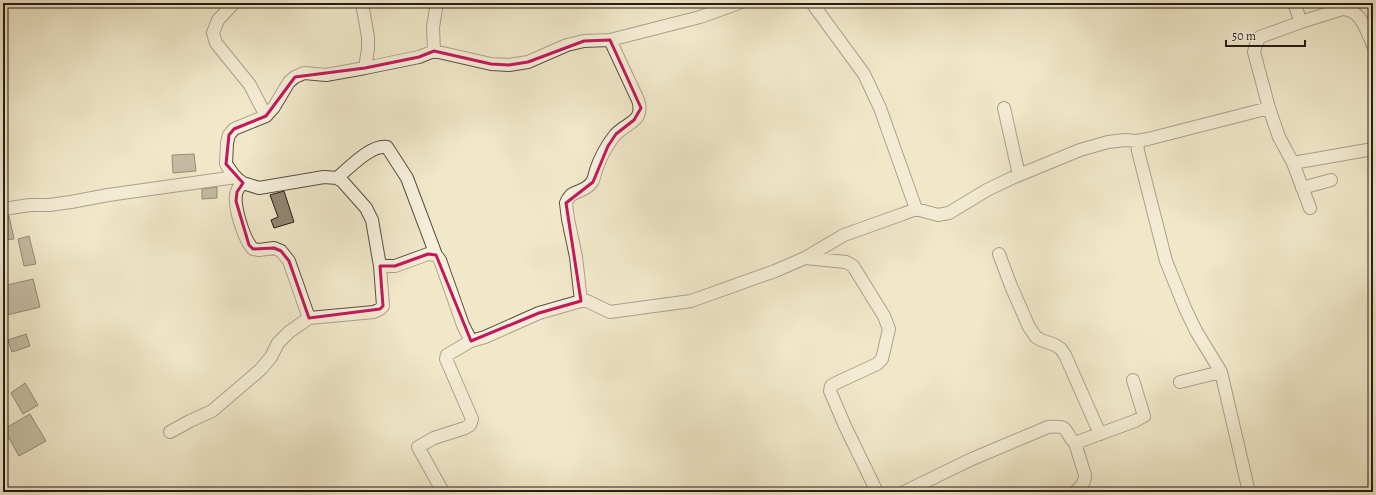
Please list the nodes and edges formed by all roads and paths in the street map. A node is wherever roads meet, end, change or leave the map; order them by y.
1 (234, 3) edge
2 (362, 3) edge
3 (437, 3) edge
4 (739, 3) edge
5 (812, 3) edge
6 (1294, 3) edge
7 (1301, 22) junction
8 (610, 40) junction
9 (1373, 45) edge
10 (434, 50) junction
11 (365, 68) junction
12 (1004, 108) dead end
13 (1269, 108) junction
14 (266, 116) junction
15 (1137, 141) junction
16 (1373, 149) edge
17 (1294, 163) junction
18 (1019, 175) junction
19 (337, 178) junction
20 (239, 180) junction
21 (1332, 180) dead end
22 (1302, 188) junction
23 (1310, 208) dead end
24 (3, 209) edge
25 (916, 209) junction
26 (999, 254) dead end
27 (436, 255) junction
28 (805, 258) junction
29 (380, 266) junction
30 (581, 301) junction
31 (309, 318) junction
32 (471, 341) junction
33 (1221, 372) junction
34 (1133, 380) dead end
35 (1180, 382) dead end
36 (170, 432) dead end
37 (1100, 434) junction
38 (1075, 443) junction
39 (443, 492) edge
40 (877, 492) edge
41 (904, 492) edge
42 (1075, 492) edge
43 (1249, 492) edge

1 - 14 street
2 - 11 street
3 - 10 street
4 - 8 street
5 - 25 street
6 - 7 street
7 - 9 street
7 - 13 street
8 - 10 street
8 - 30 street
10 - 11 street
11 - 14 street
12 - 18 street
13 - 15 street
13 - 17 street
14 - 20 street
15 - 18 street
15 - 33 street
16 - 17 street
17 - 22 street
18 - 25 street
19 - 20 street
19 - 27 street
19 - 29 street
20 - 24 street
20 - 31 street
21 - 22 street
22 - 23 street
25 - 28 street
26 - 37 street
27 - 29 street
27 - 32 street
28 - 30 street
28 - 40 street
29 - 31 street
30 - 32 street
31 - 36 street
32 - 39 street
33 - 35 street
33 - 43 street
34 - 37 street
37 - 38 street
38 - 41 street
38 - 42 street

